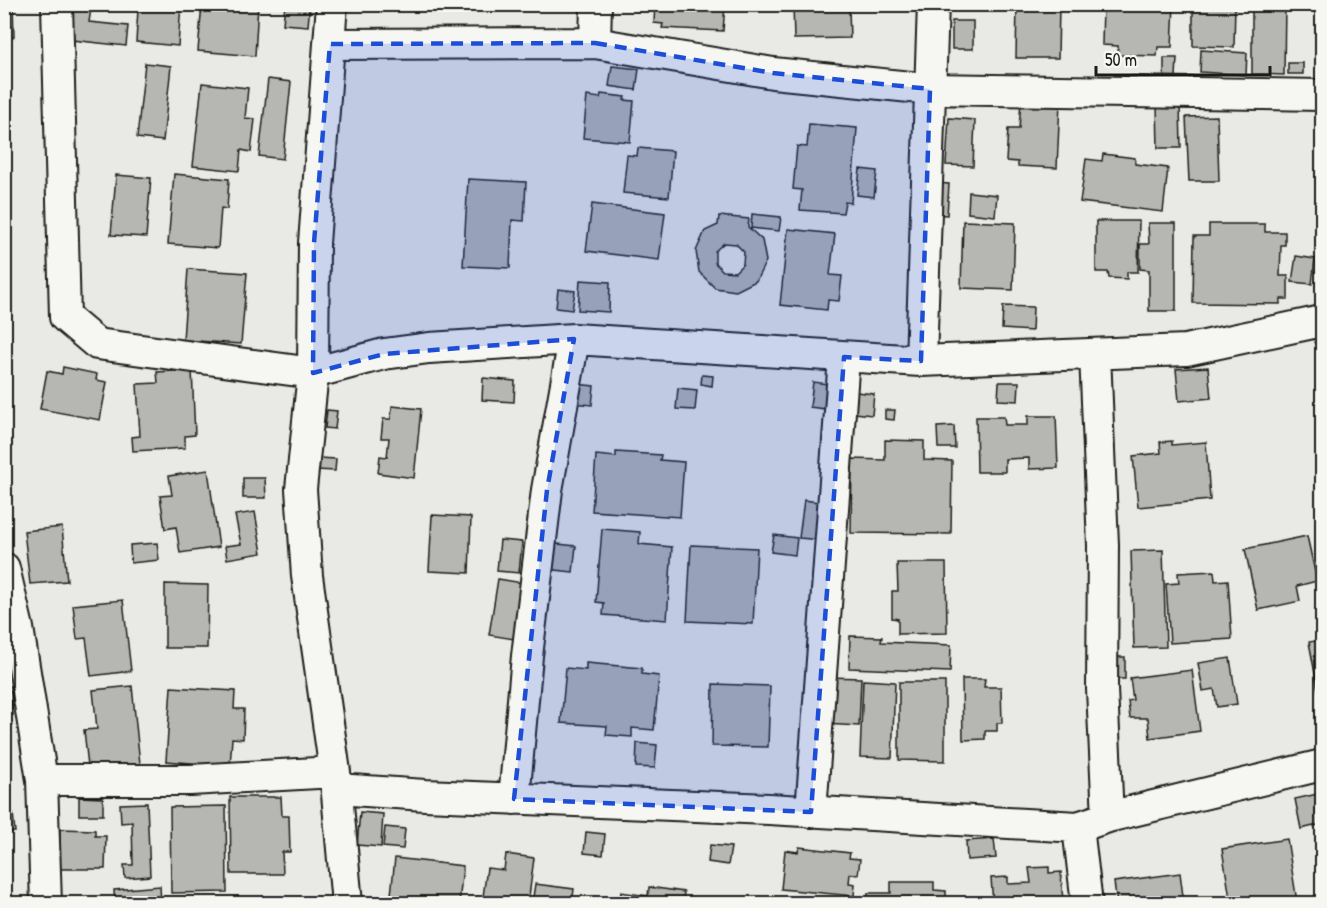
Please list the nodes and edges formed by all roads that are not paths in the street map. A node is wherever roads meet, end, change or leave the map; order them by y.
1 (57, 4) edge
2 (332, 4) edge
3 (596, 4) edge
4 (933, 4) edge
5 (595, 43) junction
6 (330, 44) junction
7 (930, 89) junction
8 (1323, 95) edge
9 (1323, 321) edge
10 (574, 339) junction
11 (1095, 354) junction
12 (844, 357) junction
13 (921, 361) junction
14 (313, 373) junction
15 (4, 568) edge
16 (1323, 765) edge
17 (42, 780) junction
18 (336, 781) junction
19 (514, 799) junction
20 (811, 812) junction
21 (1108, 817) junction
22 (1078, 827) junction
23 (46, 903) edge
24 (347, 903) edge
25 (1087, 903) edge

1 - 14 street
2 - 6 street
3 - 5 street
4 - 7 street
5 - 6 street
5 - 7 street
6 - 14 street
7 - 8 street
7 - 13 street
9 - 11 street
10 - 12 street
10 - 14 street
10 - 19 street
11 - 13 street
11 - 21 street
12 - 13 street
12 - 20 street
14 - 18 street
15 - 17 street
16 - 21 street
17 - 18 street
17 - 23 street
18 - 19 street
18 - 24 street
19 - 20 street
20 - 22 street
21 - 22 street
22 - 25 street

